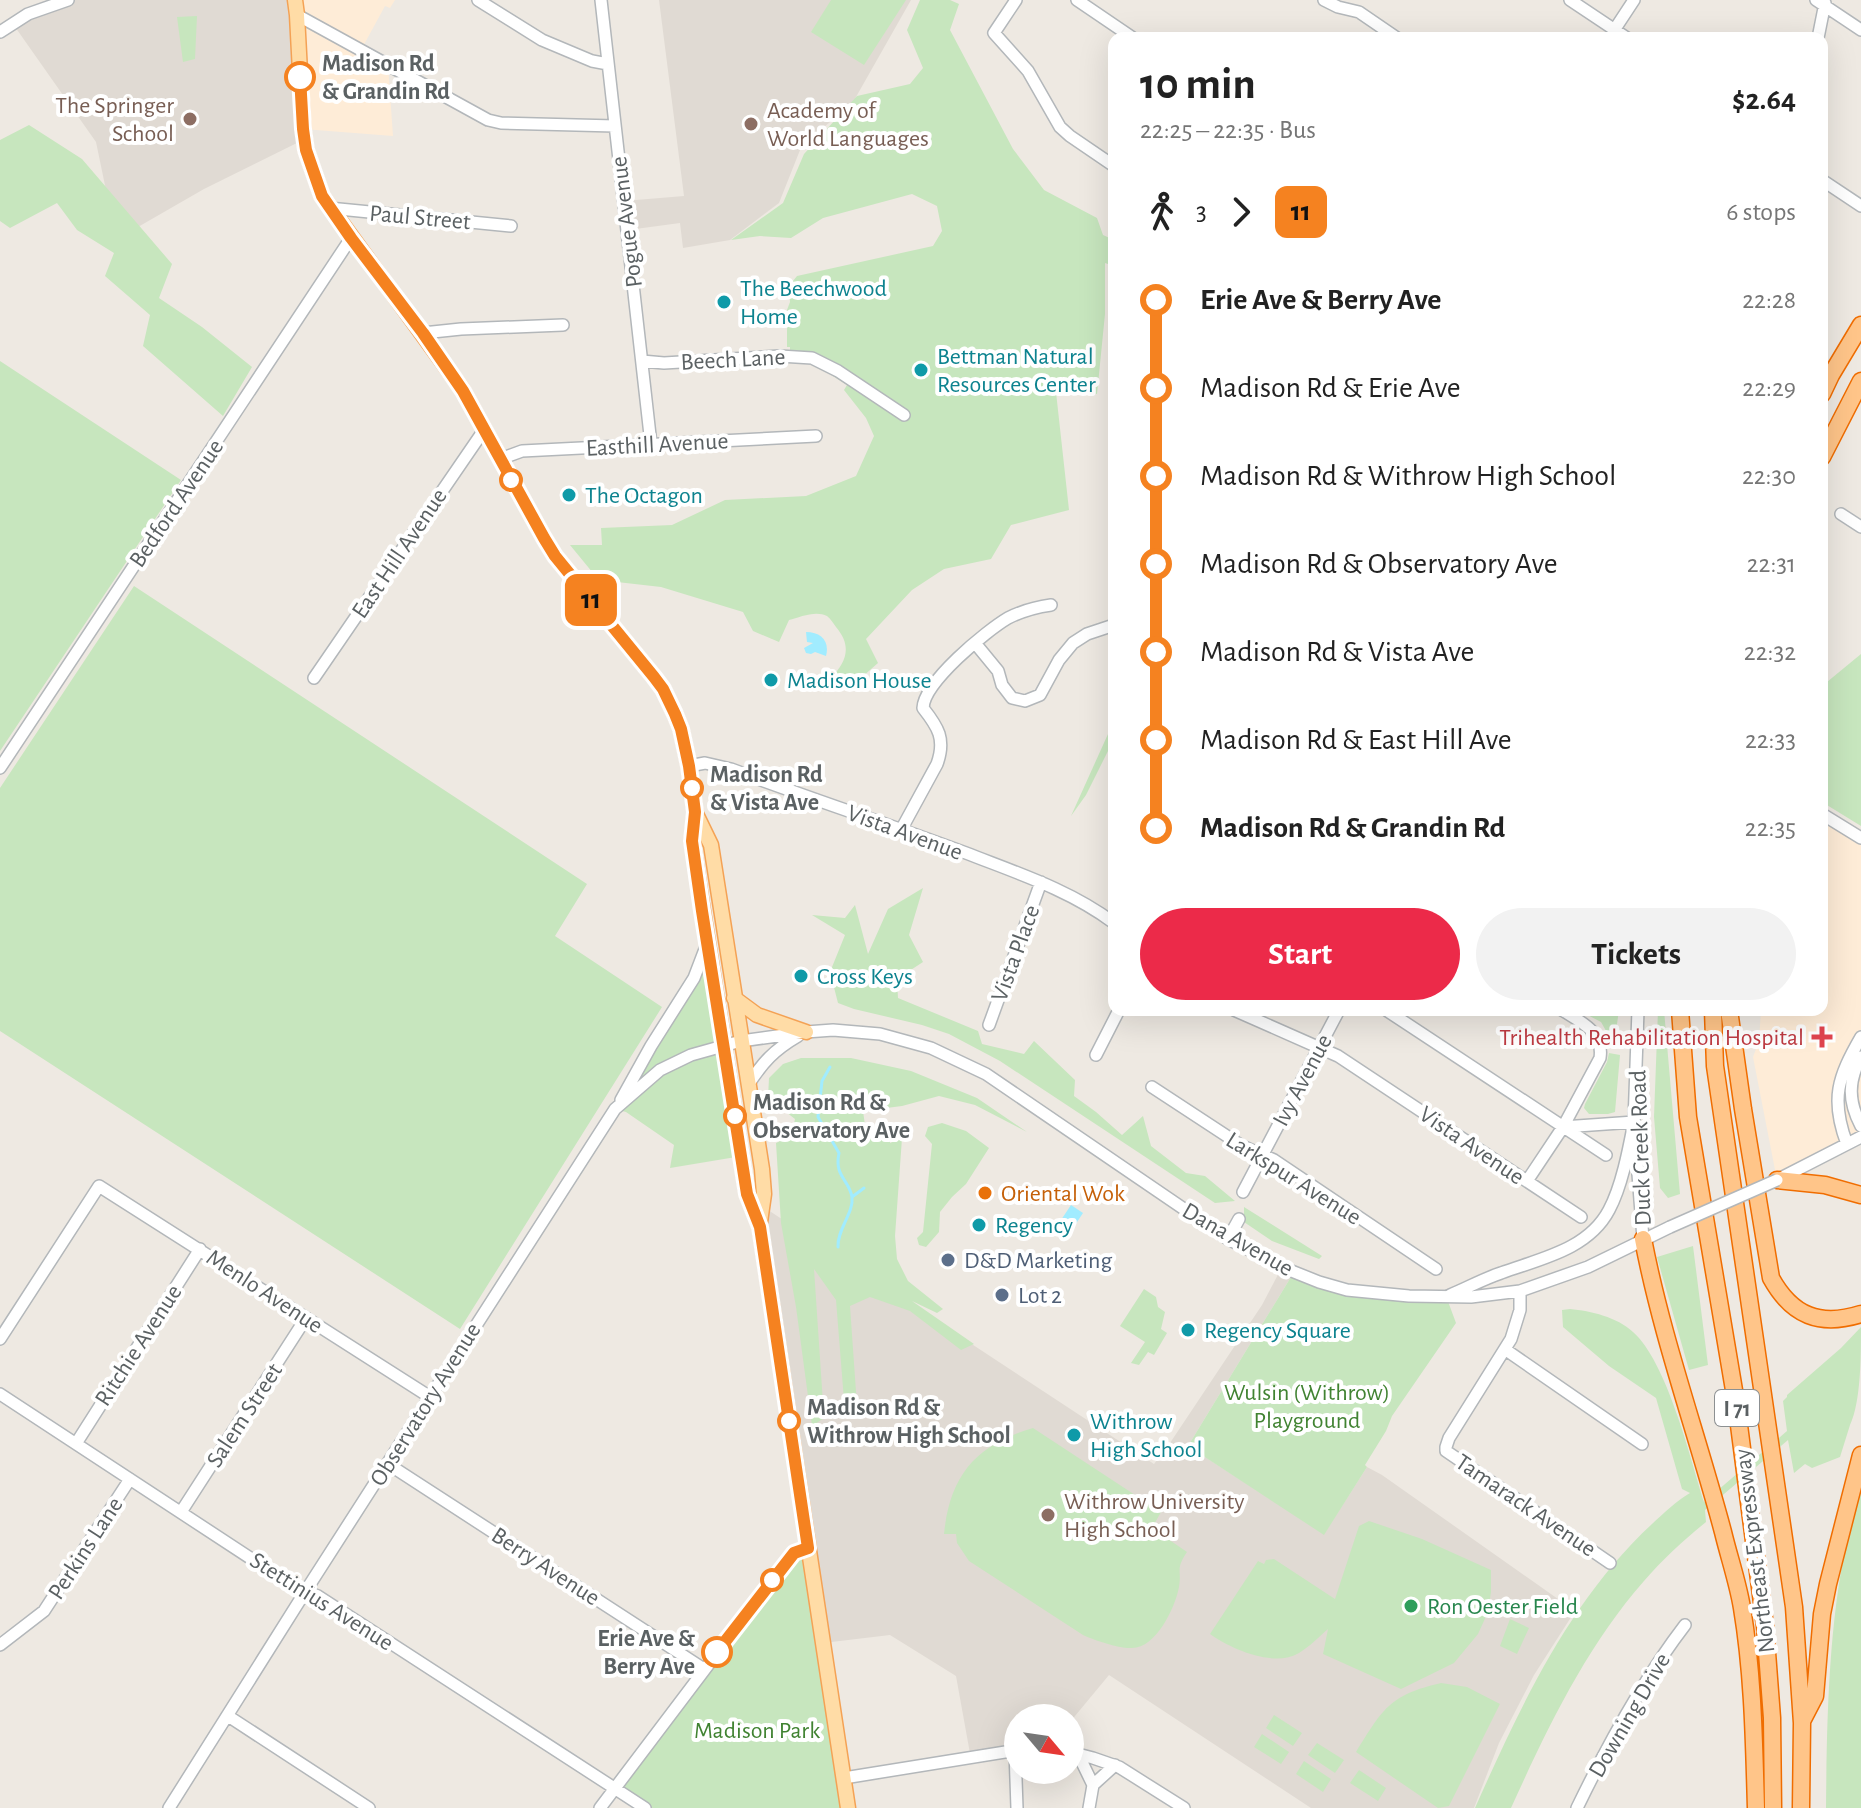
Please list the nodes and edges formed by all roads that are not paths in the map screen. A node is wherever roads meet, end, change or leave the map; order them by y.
1 (68, 0) edge
2 (302, 0) edge
3 (478, 0) edge
4 (601, 0) edge
5 (1016, 0) edge
6 (1077, 0) edge
7 (1324, 0) edge
8 (1570, 0) edge
9 (1634, 0) edge
10 (1822, 2) edge
11 (296, 8) edge
12 (1861, 30) edge
13 (0, 32) edge
14 (1124, 32) edge
15 (1388, 32) edge
16 (1609, 32) edge
17 (1612, 32) edge
18 (1819, 32) edge
19 (608, 64) junction
20 (615, 126) junction
21 (1108, 162) edge
22 (1828, 184) edge
23 (1861, 206) edge
24 (329, 208) junction
25 (511, 224) dead end
26 (351, 238) junction
27 (563, 325) dead end
28 (1861, 325) edge
29 (423, 333) junction
30 (642, 361) junction
31 (1828, 381) edge
32 (1861, 381) edge
33 (904, 415) dead end
34 (484, 430) junction
35 (816, 436) dead end
36 (651, 444) junction
37 (1828, 445) edge
38 (500, 459) junction
39 (1841, 514) dead end
40 (1861, 527) edge
41 (1051, 605) dead end
42 (1108, 627) edge
43 (975, 643) junction
44 (314, 678) dead end
45 (689, 766) junction
46 (0, 768) edge
47 (695, 812) junction
48 (1828, 818) edge
49 (901, 830) junction
50 (1861, 838) edge
51 (1041, 882) junction
52 (702, 911) junction
53 (1108, 919) edge
54 (707, 943) junction
55 (734, 998) junction
56 (1116, 1016) edge
57 (1248, 1016) edge
58 (1336, 1016) edge
59 (1395, 1016) edge
60 (1571, 1016) edge
61 (1638, 1016) edge
62 (1680, 1016) edge
63 (1713, 1016) edge
64 (1730, 1016) edge
65 (989, 1025) dead end
66 (806, 1032) junction
67 (1861, 1037) edge
68 (741, 1041) junction
69 (723, 1046) junction
70 (1320, 1048) junction
71 (1096, 1055) dead end
72 (1861, 1057) edge
73 (748, 1085) junction
74 (1152, 1087) dead end
75 (615, 1109) junction
76 (1634, 1122) junction
77 (1861, 1126) edge
78 (1563, 1127) junction
79 (1861, 1137) edge
80 (1847, 1144) junction
81 (1606, 1155) dead end
82 (1263, 1156) junction
83 (1777, 1180) junction
84 (1527, 1181) junction
85 (1243, 1192) dead end
86 (1861, 1195) edge
87 (1581, 1217) dead end
88 (1239, 1219) dead end
89 (760, 1227) junction
90 (1228, 1239) junction
91 (1643, 1239) junction
92 (200, 1249) junction
93 (1436, 1269) dead end
94 (1520, 1291) junction
95 (1446, 1296) junction
96 (1861, 1314) edge
97 (306, 1318) junction
98 (0, 1339) edge
99 (1506, 1350) junction
100 (0, 1394) edge
101 (430, 1397) junction
102 (77, 1442) junction
103 (1642, 1444) dead end
104 (1861, 1455) edge
105 (388, 1464) junction
106 (130, 1479) junction
107 (181, 1512) junction
108 (808, 1548) junction
109 (1610, 1563) dead end
110 (305, 1592) junction
111 (1685, 1625) dead end
112 (0, 1645) edge
113 (704, 1669) junction
114 (228, 1716) junction
115 (1802, 1723) junction
116 (1004, 1753) edge
117 (1084, 1756) edge
118 (1115, 1765) junction
119 (1084, 1770) edge
120 (844, 1778) junction
121 (1017, 1784) edge
122 (1093, 1785) junction
123 (614, 1788) junction
124 (169, 1808) edge
125 (369, 1808) edge
126 (600, 1808) edge
127 (645, 1808) edge
128 (848, 1808) edge
129 (1017, 1808) edge
130 (1089, 1808) edge
131 (1184, 1808) edge
132 (1577, 1808) edge
133 (1756, 1808) edge
134 (1773, 1808) edge
135 (1801, 1808) edge

1 - 13 street
2 - 11 main road
3 - 19 street
4 - 19 street, Pogue Avenue
5 - 21 street
6 - 14 street
7 - 15 street
8 - 16 street
9 - 17 street
10 - 12 street
10 - 18 street
11 - 20 street
11 - 24 main road
19 - 20 street, Pogue Avenue
20 - 30 street, Pogue Avenue
22 - 23 street
24 - 25 street, Paul Street
24 - 26 main road
26 - 29 main road
26 - 46 street, Bedford Avenue
27 - 29 street
28 - 31 highway
29 - 34 main road
30 - 33 street, Beech Lane
30 - 36 street, Pogue Avenue
32 - 37 highway
34 - 38 main road
34 - 44 street, East Hill Avenue
35 - 36 street, Easthill Avenue
36 - 38 street, Easthill Avenue
38 - 45 main road
39 - 40 street
41 - 43 street
42 - 43 street
43 - 49 street
45 - 47 main road
45 - 49 street, Vista Avenue
47 - 52 main road
47 - 55 main road
48 - 50 street
49 - 51 street, Vista Avenue
51 - 53 street, Vista Avenue
51 - 65 street, Vista Place
52 - 54 main road
52 - 68 main road
54 - 69 main road
54 - 75 street
55 - 66 main road
55 - 68 main road
56 - 71 street
57 - 70 street, Vista Avenue
58 - 70 street, Ivy Avenue
59 - 78 street
60 - 78 street
61 - 76 street, Duck Creek Road
62 - 134 highway, Northeast Expressway / I 71
63 - 115 highway, Northeast Expressway / I 71
64 - 96 highway
66 - 68 street, Dana Avenue
66 - 73 street
66 - 90 street, Dana Avenue
67 - 80 street
68 - 69 street, Dana Avenue
68 - 73 main road
69 - 75 street, Observatory Avenue
69 - 89 main road
70 - 82 street, Ivy Avenue
70 - 84 street, Vista Avenue
72 - 77 street
73 - 89 main road
74 - 82 street, Larkspur Avenue
75 - 101 street, Observatory Avenue
76 - 78 street
76 - 91 street, Duck Creek Road
76 - 95 street
78 - 81 street
78 - 84 street
79 - 80 street, Dana Avenue
80 - 83 street, Dana Avenue
82 - 85 street, Ivy Avenue
82 - 93 street, Larkspur Avenue
83 - 86 highway
83 - 91 street, Dana Avenue, bridge
84 - 87 street, Vista Avenue
88 - 90 street
89 - 108 main road
90 - 95 street, Dana Avenue
91 - 94 street, Dana Avenue
91 - 133 highway
92 - 97 street, Menlo Avenue
92 - 98 street, Menlo Avenue
92 - 102 street, Ritchie Avenue
94 - 95 street, Dana Avenue
94 - 99 street
97 - 101 street, Menlo Avenue
97 - 107 street, Salem Street
99 - 103 street
99 - 109 street, Tamarack Avenue
100 - 102 street, Stettinius Avenue
101 - 105 street, Observatory Avenue
102 - 106 street, Stettinius Avenue
104 - 115 highway
105 - 110 street, Observatory Avenue
105 - 113 street, Berry Avenue
106 - 107 street, Stettinius Avenue
106 - 112 street, Perkins Lane
107 - 110 street, Stettinius Avenue
108 - 113 street
108 - 120 main road
110 - 114 street, Observatory Avenue
110 - 123 street, Stettinius Avenue
111 - 132 street, Downing Drive
113 - 123 street
114 - 124 street, Observatory Avenue
114 - 125 street
115 - 135 highway, Northeast Expressway / I 71
116 - 120 street
117 - 118 street
118 - 122 street
118 - 131 street
119 - 122 street
120 - 128 main road
121 - 129 street
122 - 130 street
123 - 126 street
123 - 127 street, Stettinius Avenue

